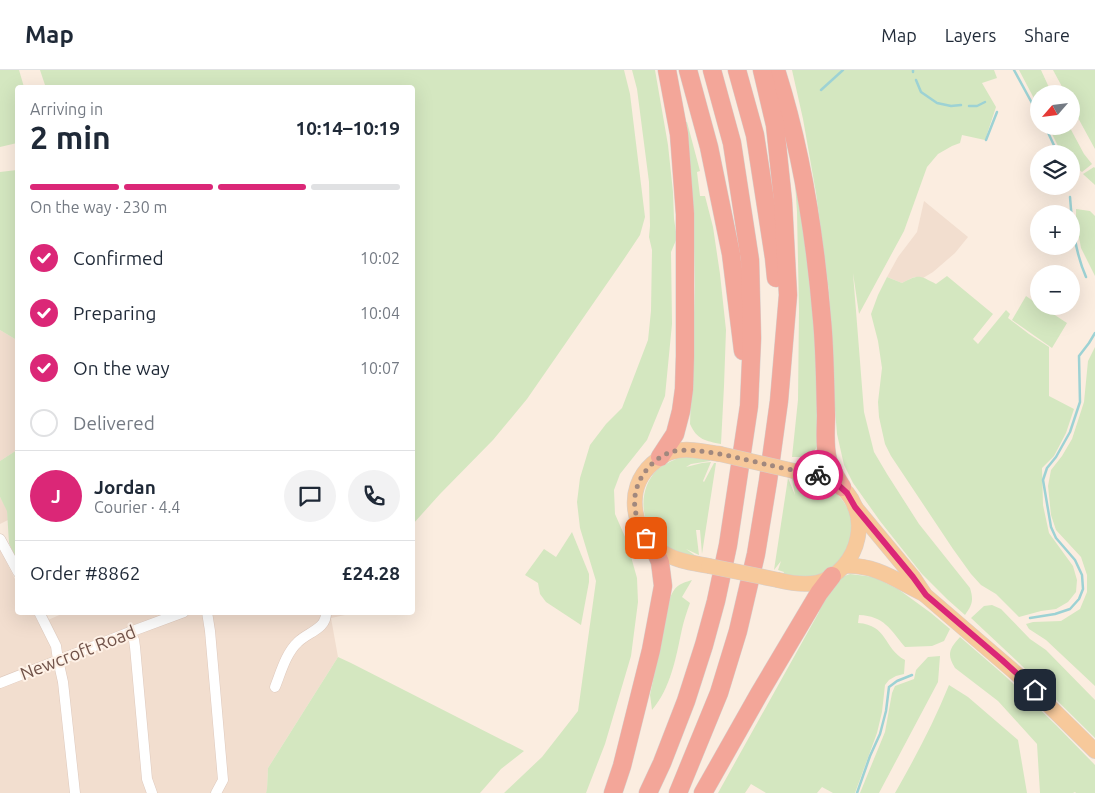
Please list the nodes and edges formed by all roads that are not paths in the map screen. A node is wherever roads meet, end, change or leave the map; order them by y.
1 (667, 70) edge
2 (688, 70) edge
3 (712, 70) edge
4 (737, 70) edge
5 (762, 70) edge
6 (776, 70) edge
7 (779, 401) junction
8 (749, 406) junction
9 (660, 457) junction
10 (842, 487) junction
11 (855, 507) junction
12 (0, 539) edge
13 (653, 546) junction
14 (15, 566) edge
15 (838, 571) junction
16 (926, 595) junction
17 (40, 615) edge
18 (176, 615) edge
19 (207, 615) edge
20 (326, 615) edge
21 (130, 632) junction
22 (58, 660) junction
23 (0, 683) edge
24 (275, 687) dead end
25 (1095, 751) edge
26 (74, 793) edge
27 (152, 793) edge
28 (216, 793) edge
29 (613, 793) edge
30 (648, 793) edge
31 (678, 793) edge
32 (704, 793) edge

1 - 9 highway
2 - 8 highway
3 - 8 highway
4 - 7 highway
5 - 7 highway
6 - 10 highway
7 - 31 highway
8 - 30 highway
9 - 10 main road, bridge
9 - 13 main road
10 - 11 main road
11 - 15 main road
11 - 16 main road
12 - 14 street
13 - 15 main road, bridge
13 - 29 highway
15 - 16 main road
15 - 32 highway
16 - 25 main road
17 - 22 street
18 - 21 street, Newcroft Road
19 - 28 street
20 - 24 street
21 - 22 street, Newcroft Road
21 - 27 street
22 - 23 street, Newcroft Road
22 - 26 street

